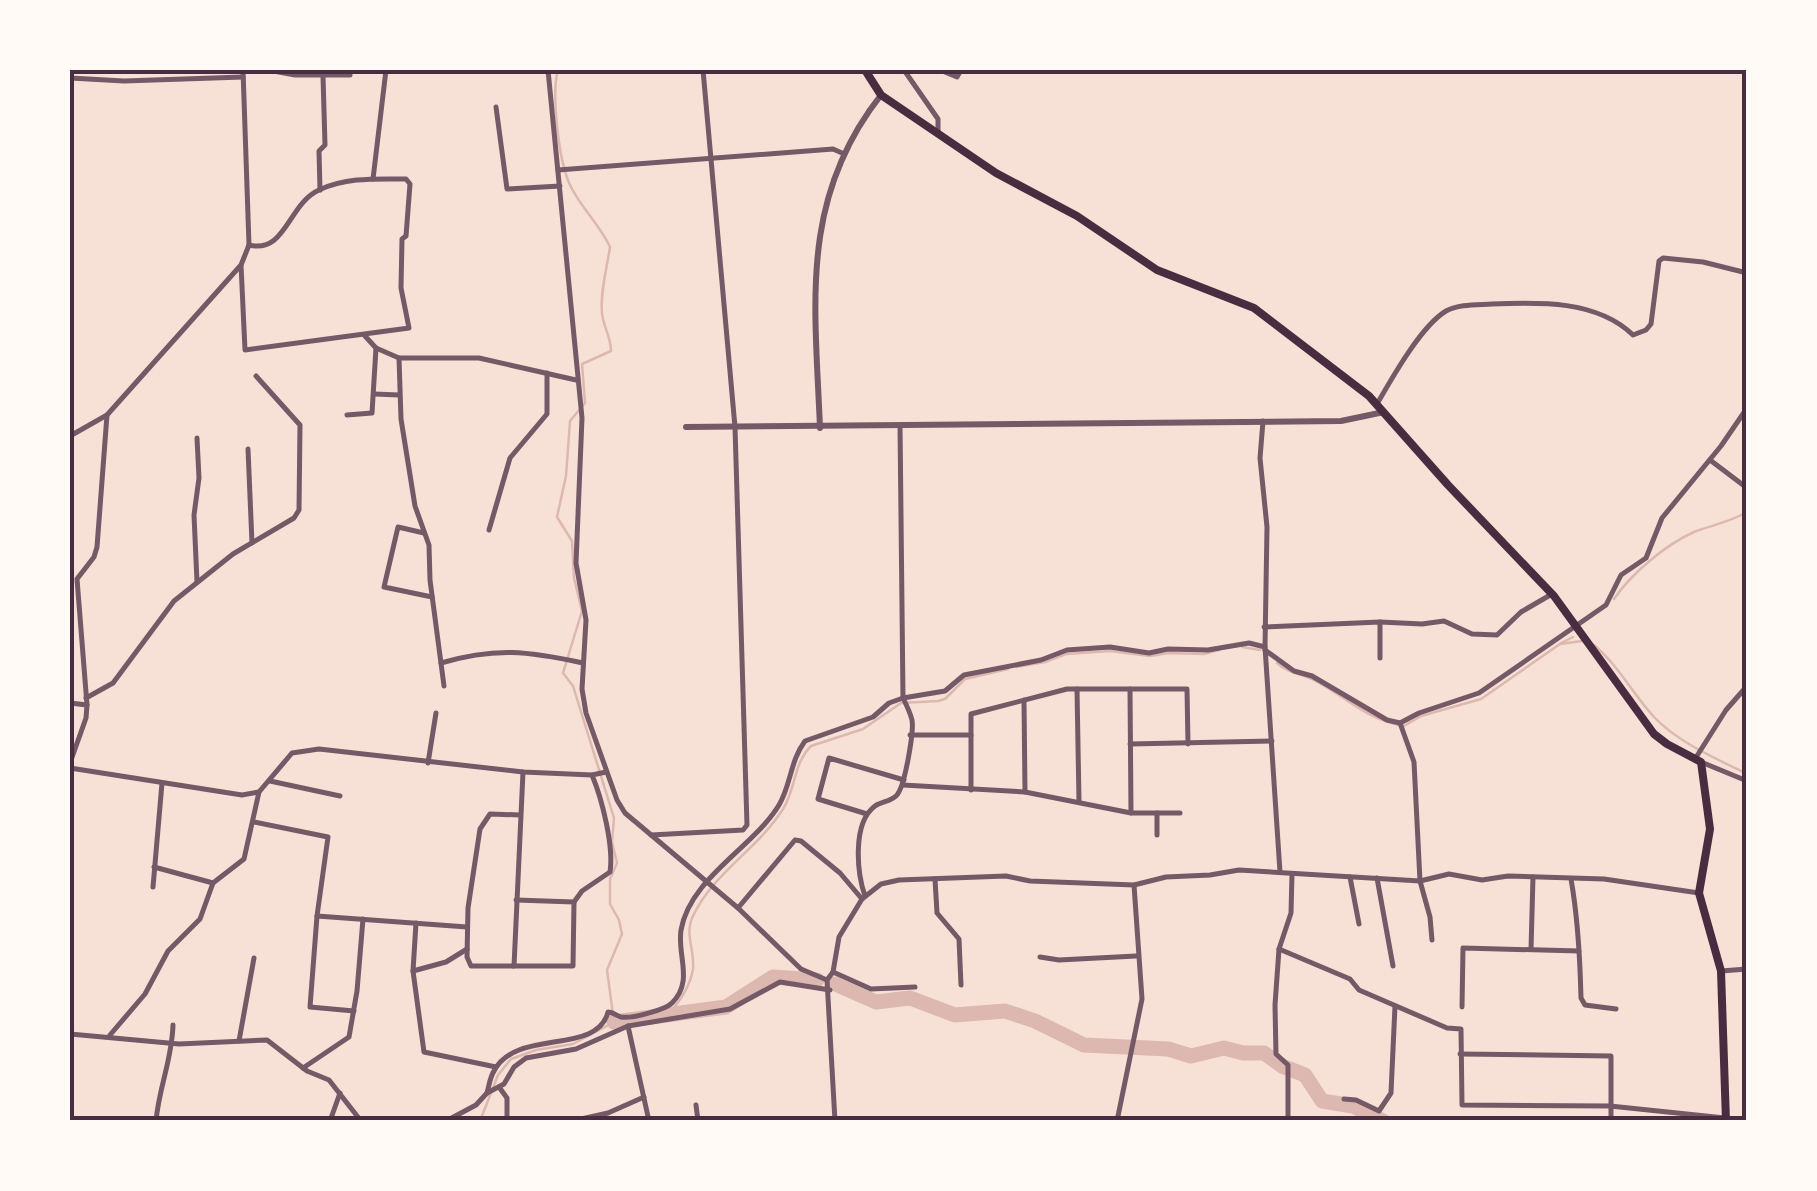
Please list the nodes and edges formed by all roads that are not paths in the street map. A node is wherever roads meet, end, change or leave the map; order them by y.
1 (268, 70) edge
2 (386, 70) edge
3 (548, 70) edge
4 (703, 70) edge
5 (865, 70) edge
6 (904, 70) edge
7 (940, 70) edge
8 (962, 70) edge
9 (243, 73) edge
10 (324, 76) junction
11 (350, 76) dead end
12 (70, 78) edge
13 (881, 95) junction
14 (496, 108) dead end
15 (938, 132) junction
16 (842, 153) junction
17 (711, 158) junction
18 (558, 170) junction
19 (372, 179) junction
20 (560, 186) junction
21 (320, 190) junction
22 (249, 246) junction
23 (242, 265) junction
24 (1747, 273) edge
25 (365, 336) junction
26 (376, 348) junction
27 (399, 358) junction
28 (548, 373) junction
29 (256, 376) dead end
30 (576, 380) junction
31 (374, 394) junction
32 (398, 396) junction
33 (1381, 408) junction
34 (1747, 408) edge
35 (108, 415) junction
36 (347, 415) dead end
37 (1264, 419) junction
38 (686, 426) dead end
39 (900, 426) junction
40 (735, 427) junction
41 (820, 428) junction
42 (70, 436) edge
43 (197, 438) dead end
44 (248, 449) dead end
45 (1710, 460) junction
46 (1747, 488) edge
47 (489, 530) dead end
48 (425, 533) junction
49 (252, 543) junction
50 (197, 582) junction
51 (1552, 594) junction
52 (432, 597) junction
53 (1380, 622) junction
54 (1264, 627) junction
55 (1576, 627) junction
56 (1265, 649) junction
57 (1380, 658) dead end
58 (441, 662) junction
59 (583, 663) junction
60 (444, 686) dead end
61 (1747, 686) edge
62 (1077, 689) junction
63 (1130, 689) junction
64 (1024, 700) junction
65 (86, 702) junction
66 (905, 702) junction
67 (70, 703) edge
68 (436, 712) dead end
69 (1400, 726) junction
70 (910, 735) junction
71 (971, 735) junction
72 (1272, 741) junction
73 (1130, 744) junction
74 (1188, 744) junction
75 (1698, 760) junction
76 (428, 763) junction
77 (70, 765) edge
78 (523, 772) junction
79 (606, 772) junction
80 (592, 775) junction
81 (268, 781) junction
82 (904, 782) junction
83 (1747, 782) edge
84 (162, 783) junction
85 (971, 790) junction
86 (260, 792) junction
87 (1025, 792) junction
88 (340, 796) dead end
89 (1079, 802) junction
90 (1131, 813) junction
91 (1180, 813) dead end
92 (867, 814) junction
93 (1157, 814) junction
94 (520, 815) junction
95 (254, 822) junction
96 (652, 835) junction
97 (1157, 835) dead end
98 (154, 867) junction
99 (1280, 872) junction
100 (1292, 874) junction
101 (1350, 877) junction
102 (1533, 877) junction
103 (1377, 878) junction
104 (936, 879) junction
105 (1571, 879) junction
106 (1420, 881) junction
107 (213, 883) junction
108 (706, 883) junction
109 (1134, 885) junction
110 (153, 887) dead end
111 (1699, 893) junction
112 (864, 898) junction
113 (516, 900) junction
114 (574, 902) junction
115 (738, 908) junction
116 (317, 916) junction
117 (362, 919) junction
118 (416, 923) junction
119 (1359, 924) dead end
120 (467, 927) junction
121 (1432, 940) dead end
122 (467, 949) junction
123 (1279, 949) junction
124 (1531, 949) junction
125 (1580, 951) junction
126 (1138, 956) junction
127 (1040, 957) dead end
128 (254, 958) dead end
129 (514, 966) junction
130 (1393, 966) dead end
131 (1721, 970) junction
132 (1747, 970) edge
133 (414, 972) junction
134 (833, 972) junction
135 (827, 980) junction
136 (962, 986) dead end
137 (915, 987) dead end
138 (830, 990) junction
139 (1396, 1006) junction
140 (1462, 1007) dead end
141 (1616, 1009) dead end
142 (354, 1011) junction
143 (173, 1025) dead end
144 (628, 1026) junction
145 (70, 1034) edge
146 (110, 1036) junction
147 (239, 1041) junction
148 (172, 1044) junction
149 (1460, 1054) junction
150 (496, 1067) junction
151 (303, 1068) junction
152 (499, 1087) junction
153 (340, 1093) junction
154 (487, 1094) junction
155 (644, 1097) junction
156 (1344, 1099) dead end
157 (696, 1105) dead end
158 (1610, 1106) junction
159 (1726, 1119) edge
160 (156, 1121) edge
161 (330, 1121) edge
162 (362, 1121) edge
163 (446, 1121) edge
164 (507, 1121) edge
165 (572, 1121) edge
166 (649, 1121) edge
167 (698, 1121) edge
168 (835, 1121) edge
169 (1118, 1121) edge
170 (1288, 1121) edge
171 (1611, 1121) edge

1 - 10 street
2 - 19 street
3 - 18 street
4 - 17 street
5 - 13 main road
6 - 15 street
7 - 8 street
9 - 12 street
9 - 22 street
10 - 11 street
10 - 21 street
13 - 15 main road
13 - 16 street
14 - 20 street
15 - 33 main road
16 - 17 street
16 - 41 street
17 - 18 street
17 - 40 street
18 - 20 street
19 - 21 street
19 - 25 street
20 - 30 street
21 - 22 street
22 - 23 street
23 - 25 street
23 - 35 street
24 - 33 street
25 - 26 street
26 - 27 street
26 - 31 street
27 - 28 street
27 - 32 street
28 - 30 street
28 - 47 street
29 - 49 street
30 - 59 street
31 - 32 street
31 - 36 street
32 - 48 street
33 - 37 street
33 - 51 main road
34 - 45 street
35 - 42 street
35 - 65 street
37 - 39 street
37 - 54 street
38 - 40 street
39 - 41 street
39 - 66 street
40 - 41 street
40 - 96 street
43 - 50 street
44 - 49 street
45 - 46 street
45 - 55 street
48 - 52 street
48 - 52 street
49 - 50 street
50 - 65 street
51 - 53 street
51 - 55 main road
52 - 58 street
53 - 54 street
53 - 57 street
54 - 56 street
55 - 69 street
55 - 75 main road
56 - 66 street
56 - 69 street
56 - 72 street
58 - 59 street
58 - 60 street
59 - 79 street
61 - 75 street
62 - 63 street
62 - 64 street
62 - 89 street
63 - 73 street
63 - 74 street
64 - 71 street
64 - 87 street
65 - 67 street
65 - 77 street
66 - 70 street
66 - 108 street
68 - 76 street
69 - 106 street
70 - 71 street
70 - 82 street
71 - 85 street
72 - 74 street
72 - 99 street
73 - 74 street
73 - 90 street
75 - 83 street
75 - 111 main road
76 - 78 street
76 - 81 street
77 - 84 street
78 - 80 street
78 - 94 street
79 - 80 street
79 - 96 street
80 - 114 street
81 - 86 street
81 - 88 street
82 - 85 street
82 - 92 street
82 - 92 street
84 - 86 street
84 - 98 street
85 - 87 street
86 - 95 street
87 - 89 street
89 - 90 street
90 - 93 street
91 - 93 street
92 - 112 street
93 - 97 street
94 - 113 street
94 - 120 street
95 - 107 street
95 - 116 street
96 - 108 street
98 - 107 street
98 - 110 street
99 - 100 street
99 - 109 street
100 - 101 street
100 - 123 street
101 - 103 street
101 - 119 street
102 - 105 street
102 - 106 street
102 - 124 street
103 - 106 street
103 - 130 street
104 - 109 street
104 - 112 street
104 - 136 street
105 - 111 street
105 - 125 street
106 - 121 street
107 - 146 street
108 - 115 street
108 - 150 street
109 - 126 street
111 - 131 main road
112 - 115 street
112 - 134 street
113 - 114 street
113 - 129 street
114 - 129 street
115 - 135 street
116 - 117 street
116 - 142 street
117 - 118 street
117 - 142 street
118 - 120 street
118 - 133 street
120 - 122 street
122 - 129 street
122 - 133 street
123 - 139 street
123 - 170 street
124 - 125 street
124 - 140 street
125 - 141 street
126 - 127 street
126 - 169 street
128 - 147 street
131 - 132 street
131 - 159 main road
133 - 150 street
134 - 135 street
134 - 137 street
135 - 138 street
138 - 144 street
138 - 168 street
139 - 149 street
139 - 156 street
142 - 151 street
143 - 148 street
144 - 152 street
144 - 155 street
145 - 146 street
146 - 148 street
147 - 148 street
147 - 151 street
148 - 160 street
149 - 158 street
149 - 158 street
150 - 154 street
151 - 153 street
152 - 154 street
152 - 164 street
153 - 161 street
153 - 162 street
154 - 163 street
155 - 165 street
155 - 166 street
157 - 167 street
158 - 159 street
158 - 171 street

